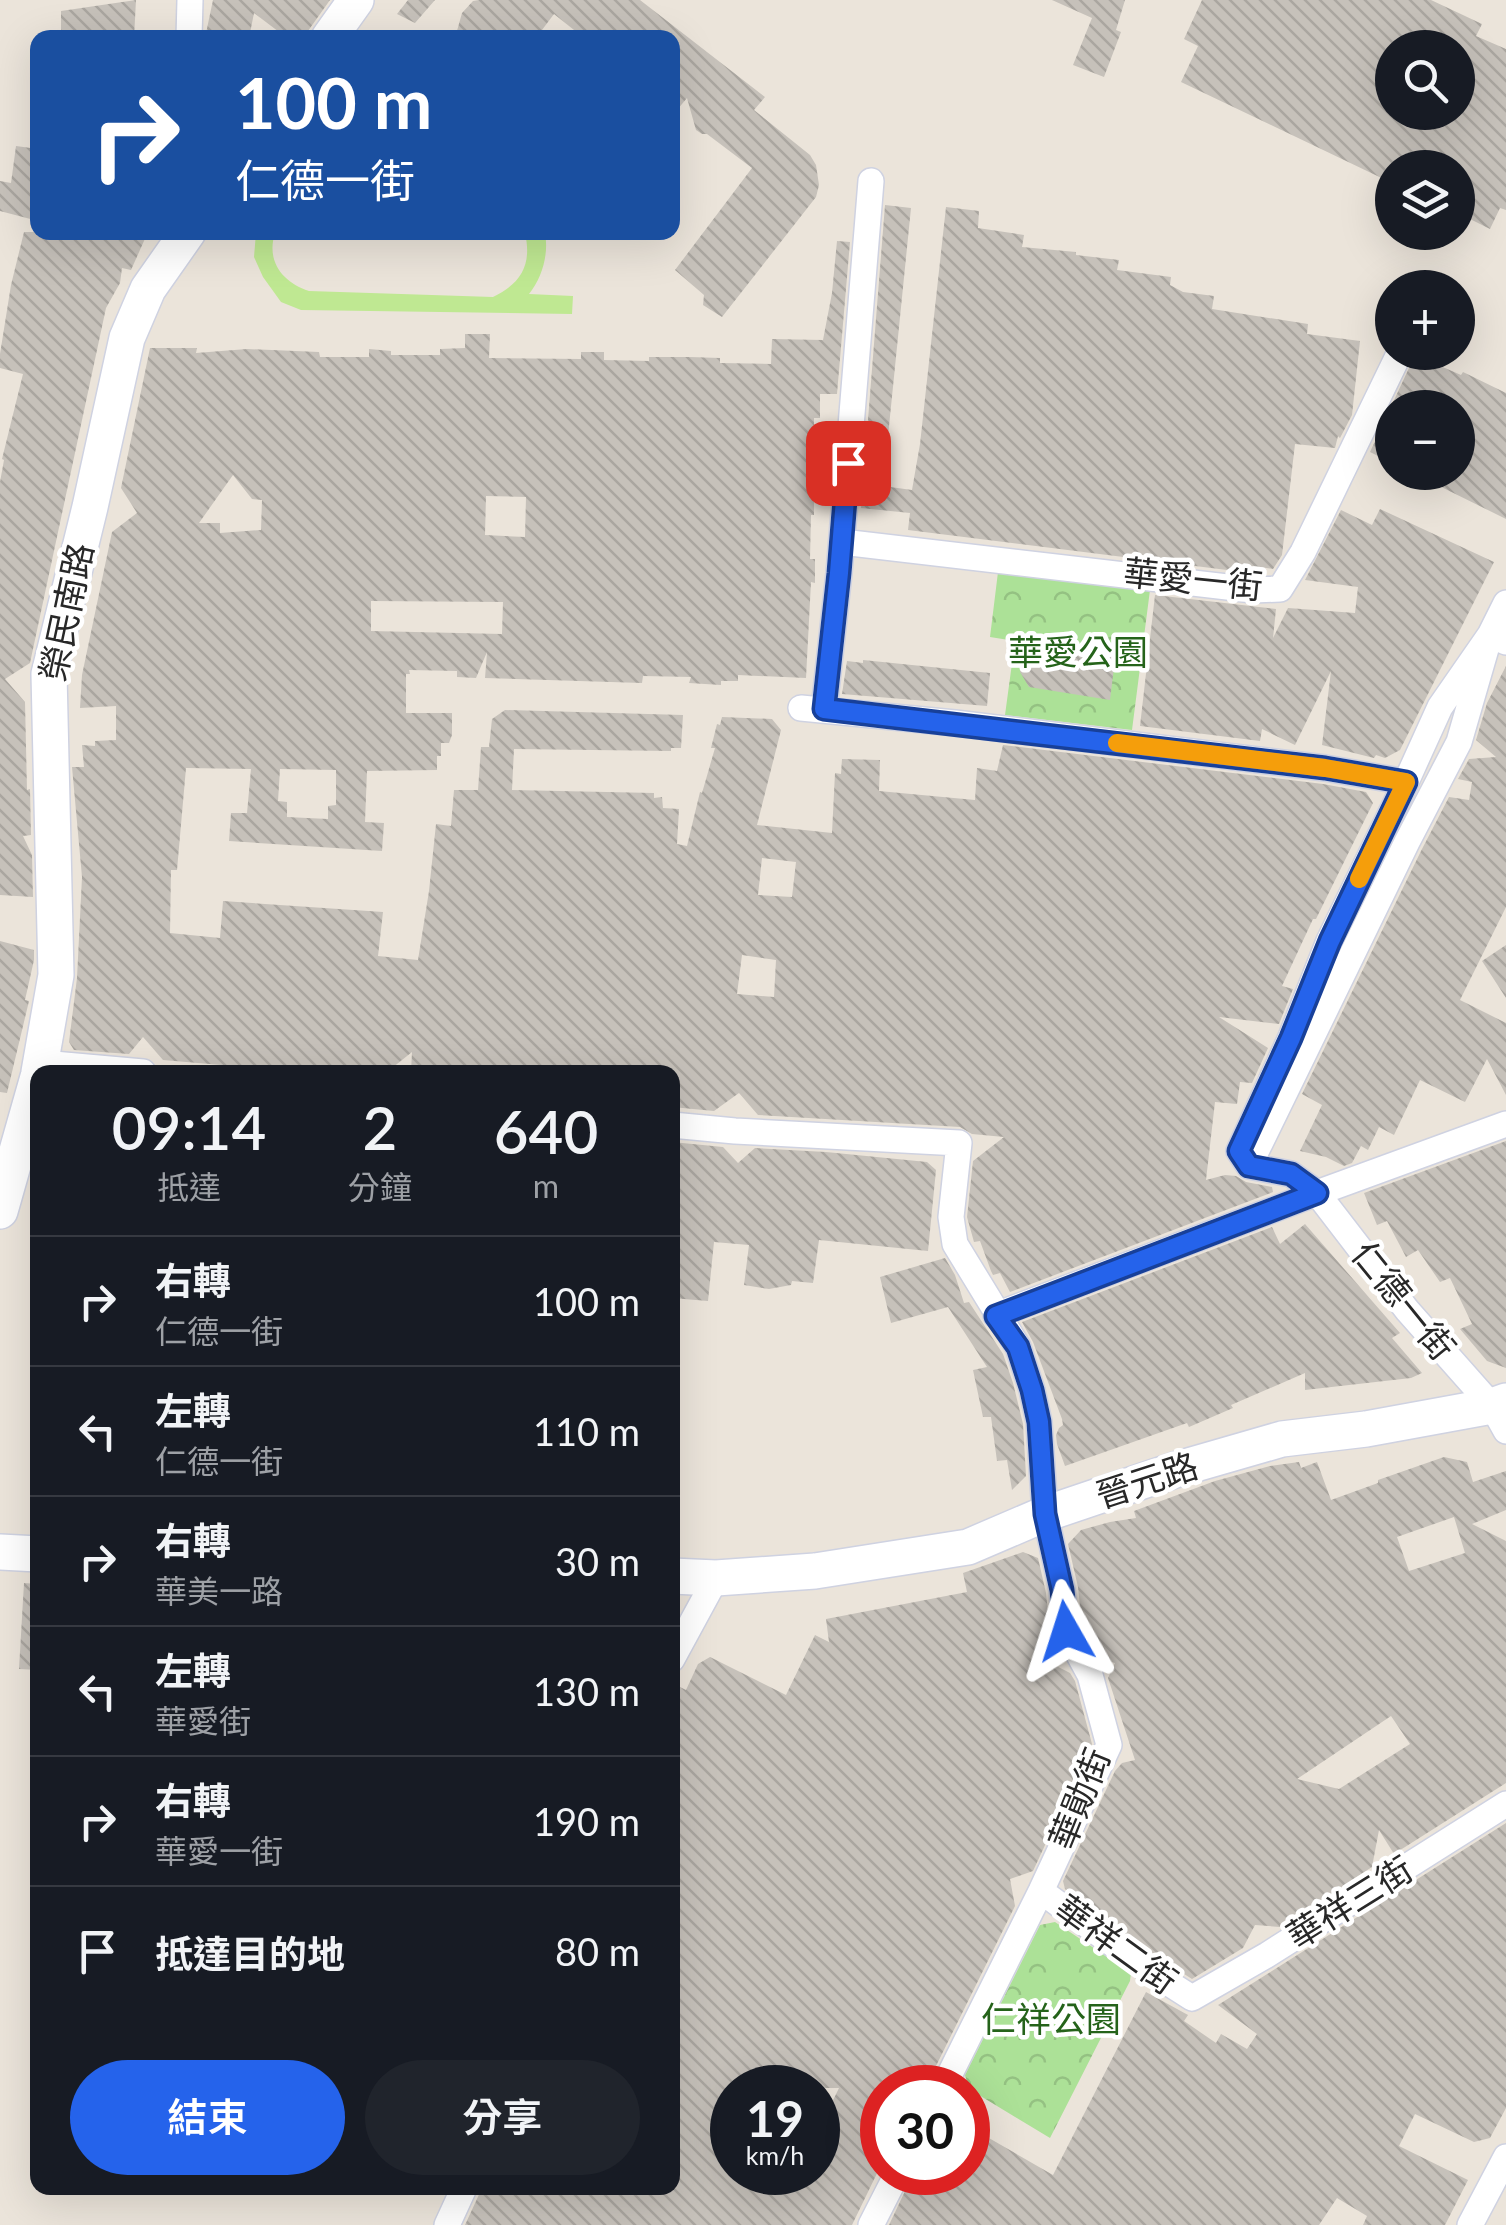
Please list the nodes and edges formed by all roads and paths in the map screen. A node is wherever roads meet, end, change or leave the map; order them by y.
1 (190, 0) edge
2 (356, 0) edge
3 (189, 30) edge
4 (335, 30) edge
5 (871, 180) dead end
6 (163, 240) edge
7 (182, 240) edge
8 (148, 288) junction
9 (1391, 370) edge
10 (842, 542) junction
11 (1506, 603) edge
12 (1498, 638) edge
13 (1406, 782) junction
14 (40, 1065) edge
15 (30, 1103) edge
16 (1506, 1124) edge
17 (680, 1126) edge
18 (1249, 1166) junction
19 (1317, 1193) junction
20 (0, 1211) edge
21 (996, 1316) junction
22 (1501, 1413) edge
23 (1045, 1514) junction
24 (0, 1552) edge
25 (30, 1554) edge
26 (680, 1576) edge
27 (716, 1578) junction
28 (680, 1644) edge
29 (1506, 1804) edge
30 (1042, 1891) junction
31 (1192, 1998) joint
32 (955, 2065) edge
33 (1506, 2157) edge
34 (461, 2195) edge
35 (886, 2195) edge
36 (447, 2225) edge
37 (871, 2225) edge
38 (1470, 2225) edge

1 - 3 street
2 - 4 street
5 - 10 street
6 - 8 street
7 - 8 street, 榮民南路
8 - 14 street, 榮民南路
9 - 10 street, 華愛一街
10 - 13 street
11 - 12 street
12 - 13 street
12 - 18 street
13 - 18 street
15 - 20 street, 榮民南路
16 - 19 street
17 - 21 street, 華勛街
18 - 19 street, 仁德一街
19 - 21 street
19 - 22 street, 仁德一街
21 - 23 street, 華勛街
22 - 23 street, 晉元路
23 - 27 street, 晉元路
23 - 30 street, 華勛街
24 - 25 street
26 - 27 street, 晉元路
27 - 28 street
29 - 31 street, 華祥三街
30 - 31 street, 華祥二街
30 - 32 street, 華勛街
33 - 38 street
34 - 36 street
35 - 37 street

